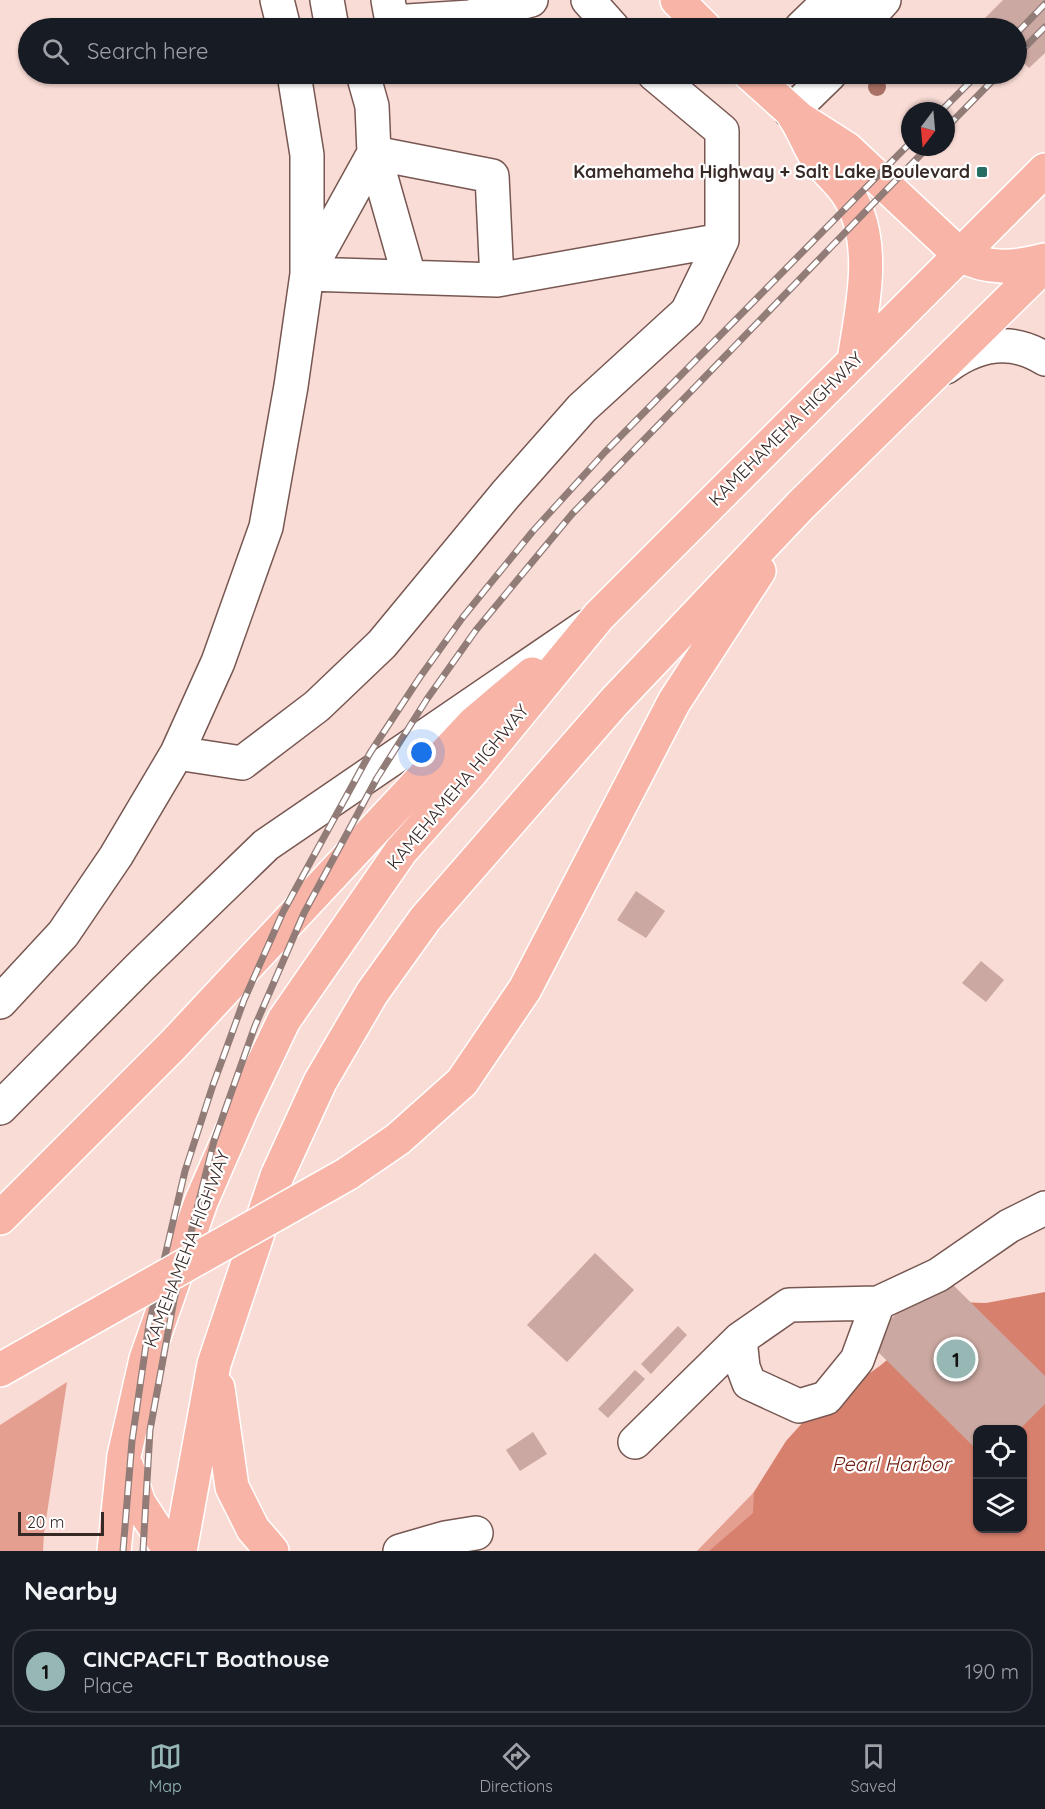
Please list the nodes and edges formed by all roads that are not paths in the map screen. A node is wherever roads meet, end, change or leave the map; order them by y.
1 (277, 0) edge
2 (327, 0) edge
3 (349, 0) edge
4 (531, 0) edge
5 (588, 0) edge
6 (677, 0) edge
7 (830, 0) edge
8 (857, 0) edge
9 (884, 0) edge
10 (904, 0) edge
11 (374, 15) edge
12 (282, 18) edge
13 (330, 18) edge
14 (604, 18) edge
15 (695, 18) edge
16 (811, 18) edge
17 (851, 18) edge
18 (866, 18) edge
19 (885, 18) edge
20 (296, 84) edge
21 (353, 84) edge
22 (366, 84) edge
23 (375, 84) edge
24 (384, 84) edge
25 (666, 84) edge
26 (763, 84) edge
27 (820, 84) edge
28 (372, 106) junction
29 (791, 112) junction
30 (374, 153) junction
31 (1045, 170) edge
32 (722, 240) junction
33 (960, 255) junction
34 (1045, 260) edge
35 (1045, 265) edge
36 (307, 274) junction
37 (409, 276) junction
38 (497, 280) junction
39 (1045, 359) edge
40 (854, 360) junction
41 (930, 379) junction
42 (801, 505) junction
43 (599, 616) junction
44 (177, 753) junction
45 (0, 1002) edge
46 (0, 1108) edge
47 (1045, 1208) edge
48 (0, 1218) edge
49 (878, 1303) junction
50 (740, 1339) junction
51 (214, 1364) junction
52 (0, 1370) edge
53 (634, 1442) dead end
54 (124, 1456) junction
55 (476, 1533) dead end
56 (114, 1551) edge
57 (170, 1551) edge
58 (180, 1551) edge
59 (272, 1551) edge
60 (400, 1551) edge

1 - 12 street
2 - 13 street
3 - 11 street
4 - 11 street
5 - 14 street
6 - 15 main road
7 - 16 street
8 - 17 street
9 - 18 street
10 - 19 street
20 - 36 street
21 - 28 street
22 - 28 street
23 - 28 street
24 - 28 street
25 - 32 street
26 - 29 main road
27 - 29 street
28 - 30 street
29 - 33 main road
29 - 40 main road
30 - 36 street
30 - 37 street
30 - 38 street
31 - 33 main road, KAMEHAMEHA HIGHWAY
32 - 38 street
32 - 44 street
33 - 34 main road
33 - 40 main road, KAMEHAMEHA HIGHWAY
35 - 41 main road
36 - 37 street
36 - 44 street
37 - 38 street
39 - 41 street
40 - 43 main road, KAMEHAMEHA HIGHWAY
41 - 42 main road
42 - 51 main road
42 - 52 main road, bridge
43 - 46 street
43 - 48 main road
43 - 54 main road, KAMEHAMEHA HIGHWAY
44 - 45 street
47 - 49 street
49 - 50 street
49 - 50 street
50 - 53 street
51 - 58 main road
51 - 59 main road
54 - 56 main road, KAMEHAMEHA HIGHWAY
54 - 57 main road
55 - 60 street

